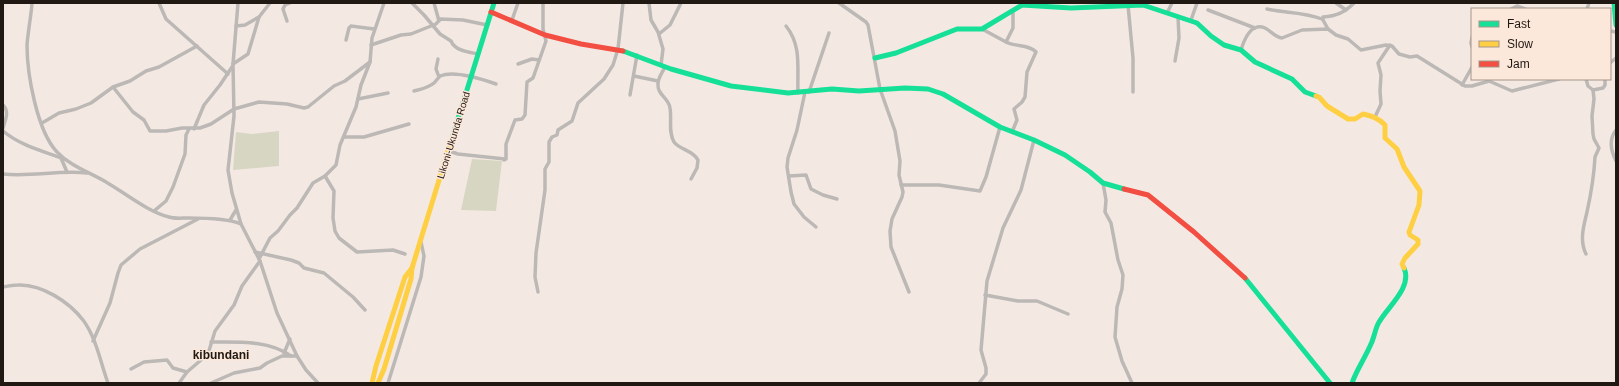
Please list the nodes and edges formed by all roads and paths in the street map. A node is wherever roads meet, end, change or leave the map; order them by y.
1 (32, 3) edge
2 (159, 3) edge
3 (238, 3) edge
4 (270, 3) edge
5 (290, 3) edge
6 (384, 3) edge
7 (412, 3) edge
8 (434, 3) edge
9 (494, 3) edge
10 (518, 3) edge
11 (543, 3) edge
12 (623, 3) edge
13 (649, 3) edge
14 (681, 3) edge
15 (839, 3) edge
16 (1172, 3) edge
17 (1197, 3) edge
18 (1336, 3) edge
19 (1354, 3) edge
20 (1614, 3) edge
21 (1021, 4) edge
22 (1050, 5) edge
23 (1115, 5) edge
24 (1128, 5) junction
25 (1149, 5) edge
26 (1513, 8) edge
27 (1522, 8) edge
28 (1267, 9) dead end
29 (1014, 10) junction
30 (1208, 10) dead end
31 (1346, 10) junction
32 (491, 12) junction
33 (1167, 13) junction
34 (259, 17) junction
35 (1178, 17) junction
36 (1322, 19) junction
37 (512, 20) junction
38 (1191, 20) junction
39 (287, 21) dead end
40 (439, 21) junction
41 (431, 25) junction
42 (487, 25) junction
43 (1616, 25) edge
44 (236, 26) junction
45 (786, 26) dead end
46 (1256, 28) junction
47 (374, 29) junction
48 (982, 29) junction
49 (1328, 29) junction
50 (830, 33) dead end
51 (659, 34) junction
52 (545, 35) junction
53 (346, 40) dead end
54 (1006, 42) junction
55 (371, 45) junction
56 (1390, 45) junction
57 (196, 46) junction
58 (618, 50) junction
59 (1241, 50) junction
60 (478, 54) junction
61 (637, 55) junction
62 (875, 58) junction
63 (438, 59) dead end
64 (539, 60) junction
65 (370, 62) junction
66 (1175, 62) dead end
67 (518, 64) dead end
68 (233, 65) junction
69 (663, 66) junction
70 (1471, 69) edge
71 (228, 74) junction
72 (472, 76) junction
73 (634, 76) junction
74 (439, 77) junction
75 (1555, 80) edge
76 (1586, 80) edge
77 (1605, 80) edge
78 (658, 82) junction
79 (496, 84) dead end
80 (1462, 85) junction
81 (113, 87) junction
82 (880, 89) junction
83 (1592, 90) junction
84 (414, 91) dead end
85 (807, 92) junction
86 (1133, 92) dead end
87 (798, 93) junction
88 (388, 94) dead end
89 (630, 95) dead end
90 (358, 99) junction
91 (3, 105) edge
92 (234, 109) junction
93 (1375, 117) junction
94 (42, 123) junction
95 (409, 124) dead end
96 (1000, 127) junction
97 (3, 128) edge
98 (189, 129) junction
99 (194, 129) junction
100 (1616, 130) edge
101 (3, 131) edge
102 (1012, 132) junction
103 (344, 137) junction
104 (1034, 140) junction
105 (449, 151) junction
106 (57, 152) junction
107 (60, 158) junction
108 (67, 160) junction
109 (1616, 161) edge
110 (81, 168) junction
111 (67, 172) junction
112 (77, 172) junction
113 (88, 173) junction
114 (3, 174) edge
115 (325, 176) junction
116 (788, 176) junction
117 (691, 179) dead end
118 (1103, 183) junction
119 (901, 185) junction
120 (837, 199) dead end
121 (236, 210) junction
122 (154, 211) junction
123 (199, 218) junction
124 (230, 220) junction
125 (241, 224) junction
126 (816, 226) dead end
127 (421, 241) junction
128 (255, 252) junction
129 (262, 252) junction
130 (404, 254) dead end
131 (1586, 254) dead end
132 (260, 260) junction
133 (412, 268) junction
134 (3, 287) edge
135 (538, 292) dead end
136 (909, 292) dead end
137 (985, 295) junction
138 (365, 310) dead end
139 (1068, 314) dead end
140 (290, 339) junction
141 (93, 341) junction
142 (211, 342) junction
143 (284, 352) junction
144 (282, 356) junction
145 (291, 356) junction
146 (297, 356) junction
147 (376, 366) junction
148 (131, 369) dead end
149 (384, 369) junction
150 (188, 372) junction
151 (108, 383) edge
152 (179, 383) edge
153 (211, 383) edge
154 (318, 383) edge
155 (368, 383) edge
156 (372, 383) edge
157 (378, 383) edge
158 (382, 383) edge
159 (388, 383) edge
160 (979, 383) edge
161 (1132, 383) edge
162 (1330, 383) edge
163 (1352, 383) edge

1 - 94 street
2 - 57 street
3 - 44 street
4 - 34 street
5 - 39 street
6 - 47 street
7 - 41 street
8 - 40 street
9 - 32 main road, Likoni-Ukunda Road
10 - 37 street
11 - 52 street
12 - 58 street
13 - 51 street
14 - 51 street
15 - 62 street
16 - 33 street
17 - 38 street
18 - 31 street
19 - 31 street
20 - 43 main road
21 - 22 main road
21 - 29 main road
22 - 23 main road
23 - 24 main road
24 - 25 main road
24 - 86 street
25 - 33 main road
26 - 27 street
28 - 36 street
29 - 48 main road
29 - 54 street
30 - 46 street
31 - 36 street
32 - 37 main road
32 - 42 main road, Likoni-Ukunda Road
33 - 35 main road
34 - 44 street
34 - 68 street
35 - 38 main road
35 - 66 street
36 - 49 street
37 - 52 main road
38 - 59 main road
40 - 41 street
40 - 42 street
41 - 55 street
41 - 60 street
42 - 60 main road, Likoni-Ukunda Road
44 - 68 street
45 - 87 street
46 - 49 street
46 - 59 street
47 - 53 street
47 - 55 street
48 - 54 street
48 - 62 main road
49 - 56 street
50 - 85 street
51 - 69 street
52 - 58 main road
52 - 64 street
54 - 102 street
55 - 65 street
56 - 80 street
56 - 93 street
57 - 71 street
57 - 81 street
58 - 61 main road
58 - 135 street
59 - 93 main road
60 - 72 main road, Likoni-Ukunda Road
61 - 69 main road
61 - 73 street
62 - 82 street
63 - 74 street
64 - 67 street
64 - 105 street
65 - 90 street
65 - 92 street
68 - 71 street
68 - 92 street
69 - 78 street
69 - 87 main road
70 - 80 street
71 - 99 street
72 - 74 street
72 - 79 street
72 - 105 main road, Likoni-Ukunda Road
73 - 78 street
73 - 89 street
74 - 84 street
75 - 80 street
76 - 83 street
77 - 83 street
78 - 117 street
81 - 94 street
81 - 98 street
82 - 85 main road
82 - 96 main road
82 - 119 street
83 - 131 street
85 - 87 main road
85 - 116 street
88 - 90 street
90 - 103 street
91 - 97 street
92 - 99 street
92 - 121 street
93 - 163 main road
94 - 106 street
95 - 103 street
96 - 102 main road
96 - 119 street
98 - 99 street
98 - 122 street
100 - 109 street
101 - 107 street
102 - 104 main road
103 - 115 street
104 - 118 main road
104 - 137 street
105 - 127 main road, Likoni-Ukunda Road
106 - 107 street
106 - 108 street
107 - 108 street
107 - 111 street
108 - 110 street
110 - 112 street
110 - 113 street
111 - 112 street
111 - 114 street
112 - 113 street
113 - 122 street
115 - 129 street
115 - 130 street
116 - 120 street
116 - 126 street
118 - 161 street
118 - 162 main road
119 - 136 street
121 - 124 street
121 - 125 street
122 - 123 street
123 - 124 street
123 - 141 street
124 - 125 street
125 - 128 street
127 - 133 main road, Likoni-Ukunda Road
127 - 159 street
128 - 129 street
128 - 132 street
129 - 132 street
129 - 138 street
132 - 140 street
132 - 142 street
133 - 147 main road, Likoni-Ukunda Road
133 - 149 main road, Likoni-Ukunda Road
134 - 141 street
137 - 139 street
137 - 160 street
140 - 143 street
140 - 146 street
141 - 151 street
142 - 143 street
142 - 150 street
143 - 144 street
143 - 145 street
144 - 145 street
144 - 153 street
145 - 146 street
146 - 154 street
147 - 155 main road
147 - 156 main road, Likoni-Ukunda Road
148 - 150 street
149 - 157 main road, Likoni-Ukunda Road
149 - 158 main road
150 - 152 street

